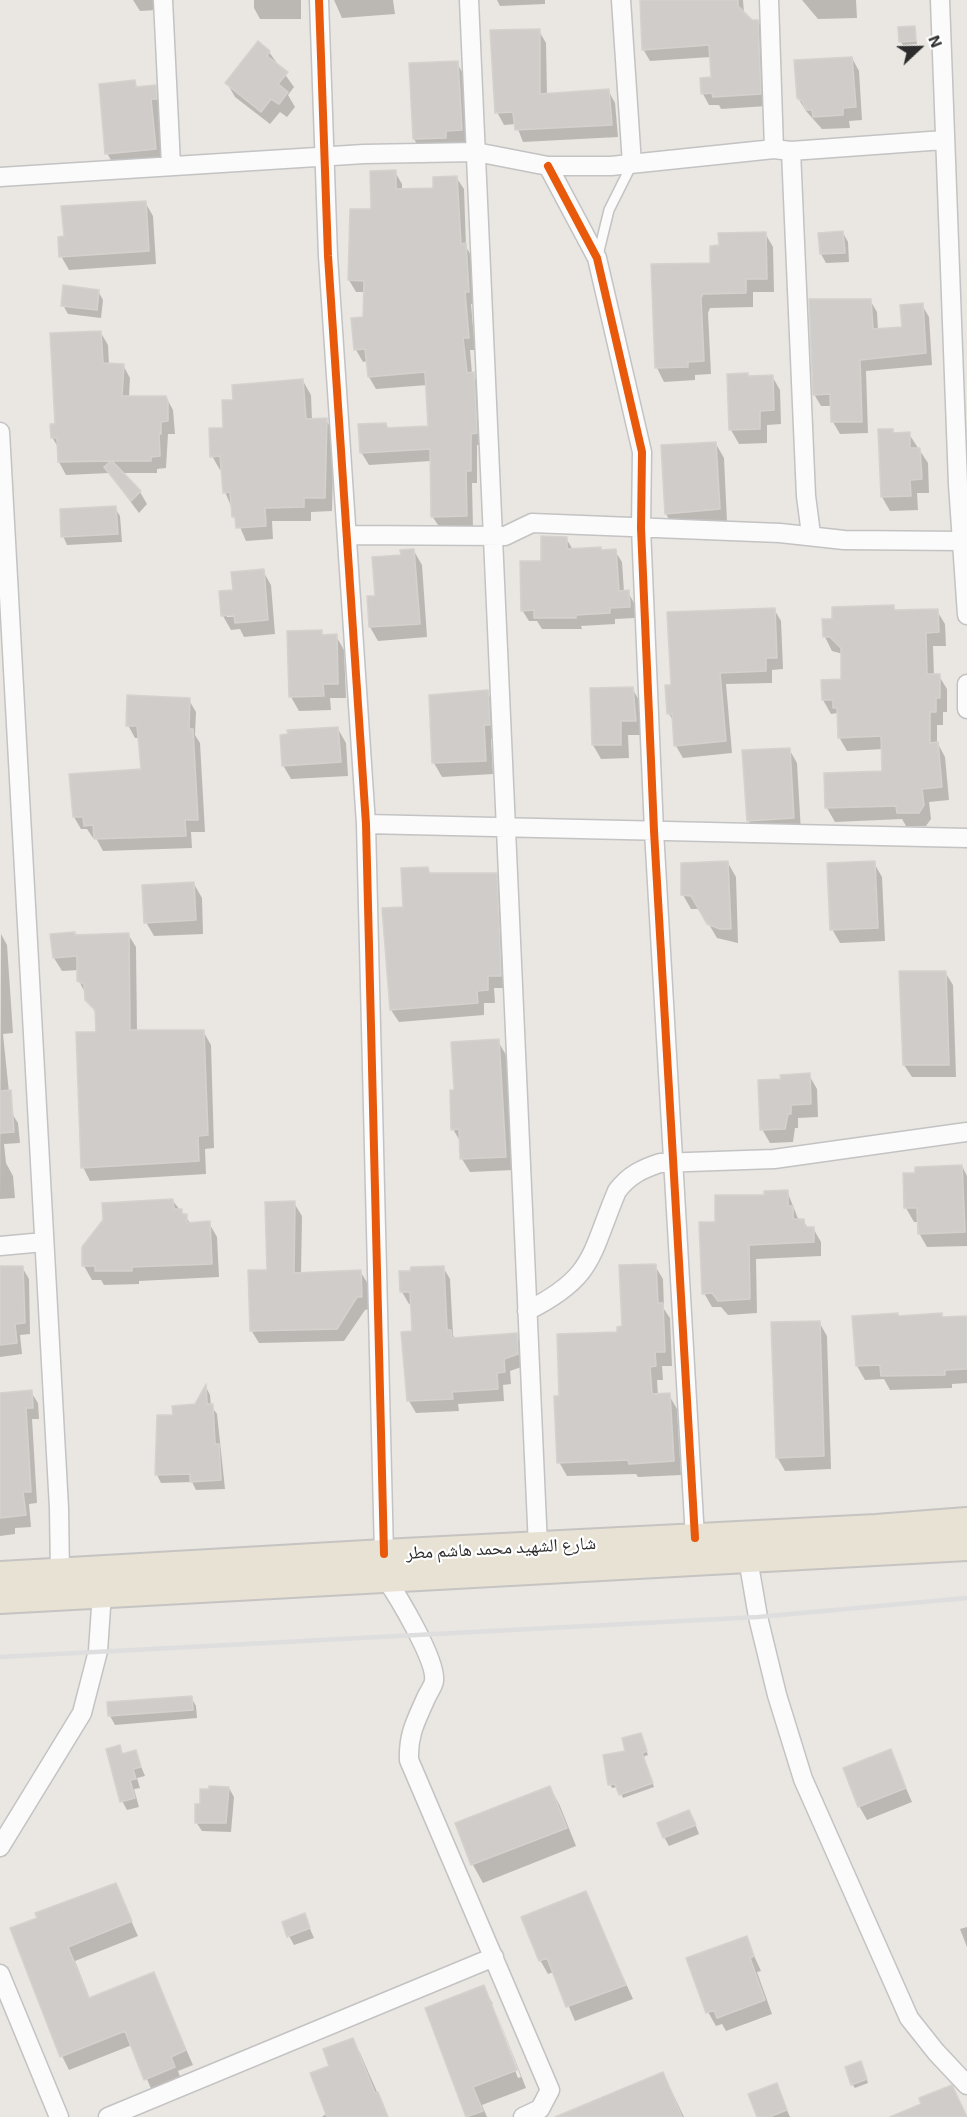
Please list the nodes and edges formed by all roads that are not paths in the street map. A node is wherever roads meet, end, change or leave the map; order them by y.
1 (163, 0) edge
2 (319, 0) edge
3 (469, 0) edge
4 (621, 0) edge
5 (769, 0) edge
6 (940, 0) edge
7 (944, 140) junction
8 (782, 150) junction
9 (476, 152) junction
10 (327, 157) junction
11 (632, 164) junction
12 (171, 165) junction
13 (548, 166) junction
14 (0, 177) edge
15 (597, 258) junction
16 (0, 432) edge
17 (641, 528) junction
18 (811, 534) junction
19 (348, 535) junction
20 (492, 536) junction
21 (961, 541) junction
22 (5, 609) edge
23 (967, 615) edge
24 (967, 684) edge
25 (967, 709) edge
26 (366, 824) junction
27 (505, 827) junction
28 (654, 831) junction
29 (967, 838) edge
30 (967, 1132) edge
31 (672, 1163) junction
32 (44, 1242) junction
33 (0, 1246) edge
34 (527, 1311) junction
35 (967, 1522) edge
36 (695, 1538) junction
37 (538, 1546) junction
38 (967, 1546) edge
39 (748, 1558) junction
40 (384, 1566) junction
41 (60, 1574) junction
42 (0, 1576) edge
43 (102, 1593) junction
44 (0, 1599) edge
45 (0, 1847) edge
46 (494, 1957) junction
47 (0, 1974) edge
48 (967, 2085) edge
49 (59, 2117) edge
50 (108, 2117) edge
51 (523, 2117) edge

1 - 12 street
2 - 10 street
3 - 9 street
4 - 11 street
5 - 8 street
6 - 7 street
7 - 8 street
7 - 21 street
8 - 11 street
8 - 18 street
9 - 10 street
9 - 13 street
9 - 20 street
10 - 12 street
10 - 19 street
11 - 13 street
11 - 15 lane
12 - 14 street
13 - 15 street
15 - 17 street
16 - 22 street
17 - 18 street
17 - 20 street
17 - 28 street
18 - 21 street
19 - 20 street
19 - 26 street
20 - 27 street
21 - 23 street
22 - 32 street
24 - 25 street
26 - 27 street
26 - 40 street
27 - 28 street
27 - 34 street
28 - 29 street
28 - 31 street
30 - 31 street
31 - 34 street
31 - 36 street
32 - 33 street
32 - 41 street
34 - 37 street
35 - 36 main road, شارع الشهيد محمد هاشم مطر
36 - 37 main road, شارع الشهيد محمد هاشم مطر
37 - 40 main road, شارع الشهيد محمد هاشم مطر
38 - 39 main road, شارع الشهيد محمد هاشم مطر
39 - 40 main road, شارع الشهيد محمد هاشم مطر
39 - 48 street
40 - 41 main road, شارع الشهيد محمد هاشم مطر
40 - 43 main road, شارع الشهيد محمد هاشم مطر
40 - 46 street
41 - 42 main road, شارع الشهيد محمد هاشم مطر
43 - 44 main road, شارع الشهيد محمد هاشم مطر
43 - 45 street
46 - 50 street
46 - 51 street
47 - 49 street

